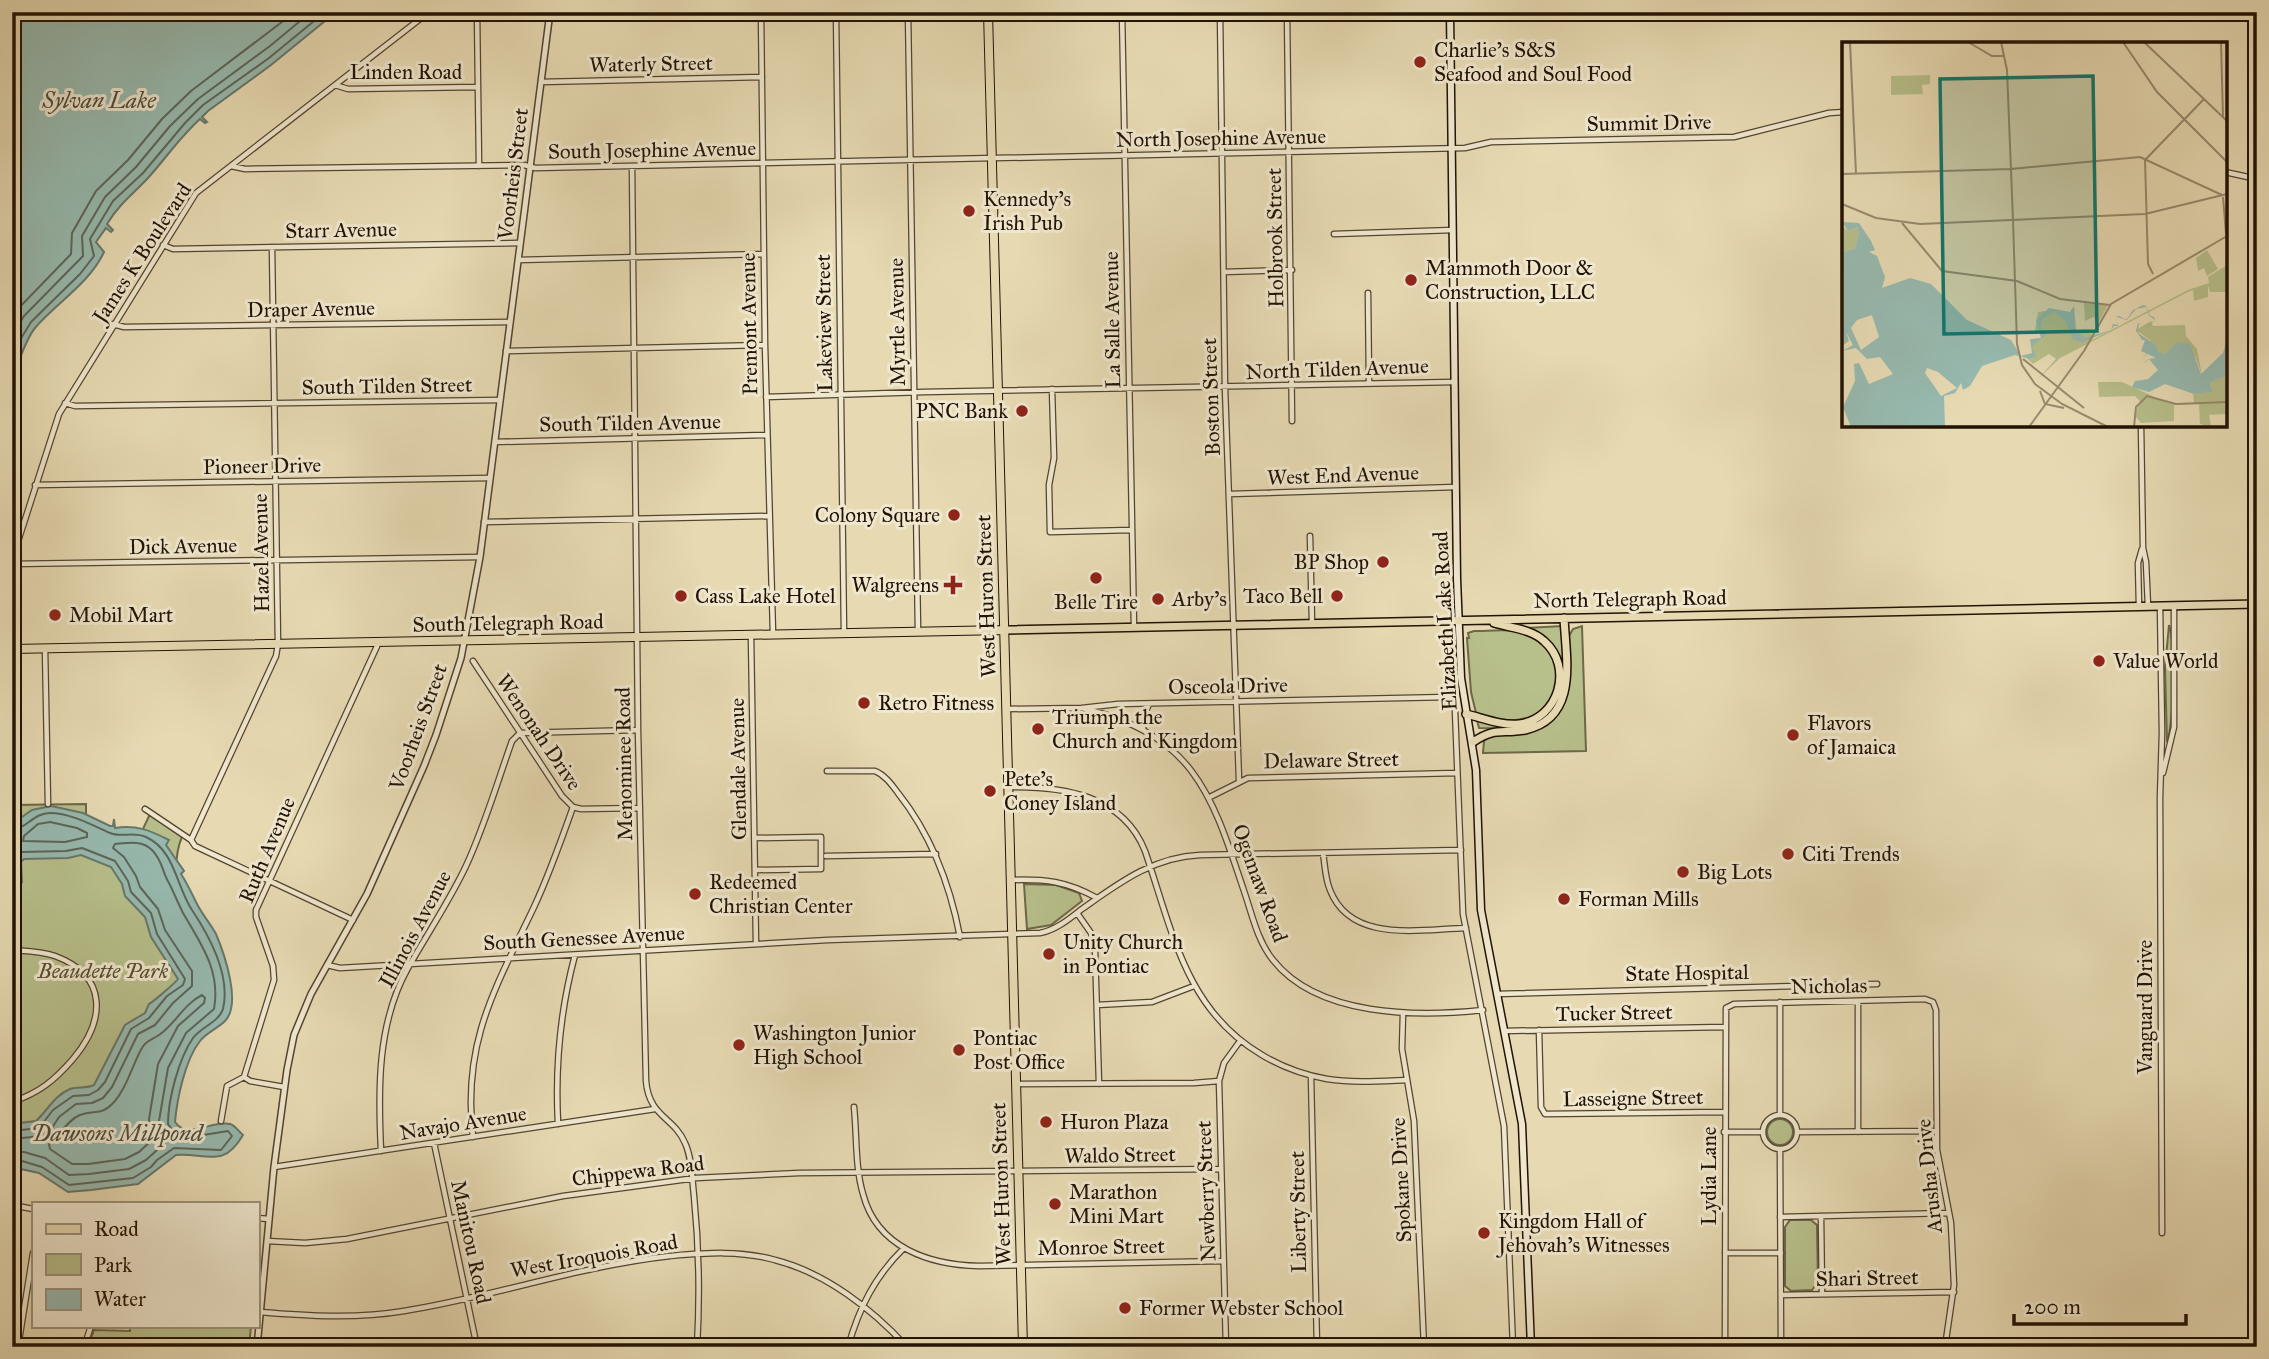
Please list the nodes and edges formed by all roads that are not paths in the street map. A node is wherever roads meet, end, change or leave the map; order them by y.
1 (429, 12) edge
2 (477, 12) edge
3 (551, 12) edge
4 (761, 12) edge
5 (836, 12) edge
6 (908, 12) edge
7 (988, 12) edge
8 (1122, 12) edge
9 (1220, 12) edge
10 (1287, 12) edge
11 (1450, 12) edge
12 (762, 77) junction
13 (541, 82) junction
14 (335, 85) junction
15 (478, 87) junction
16 (1842, 112) edge
17 (1452, 148) junction
18 (1288, 152) junction
19 (1222, 154) junction
20 (1124, 156) junction
21 (991, 159) junction
22 (911, 161) junction
23 (838, 162) junction
24 (764, 164) junction
25 (231, 166) junction
26 (479, 166) junction
27 (632, 166) junction
28 (530, 167) junction
29 (2227, 172) edge
30 (2257, 179) edge
31 (1453, 230) junction
32 (1334, 234) dead end
33 (520, 243) junction
34 (163, 245) junction
35 (272, 247) junction
36 (764, 254) junction
37 (633, 257) junction
38 (518, 260) junction
39 (1292, 270) junction
40 (1224, 272) junction
41 (1368, 293) dead end
42 (510, 322) junction
43 (113, 324) junction
44 (273, 325) junction
45 (765, 345) junction
46 (635, 348) junction
47 (506, 351) junction
48 (1455, 382) junction
49 (1369, 383) junction
50 (1292, 386) junction
51 (1226, 387) junction
52 (1129, 389) junction
53 (997, 390) junction
54 (1052, 390) junction
55 (914, 392) junction
56 (840, 395) junction
57 (766, 397) junction
58 (500, 400) junction
59 (65, 403) junction
60 (274, 403) junction
61 (1293, 421) dead end
62 (2141, 427) edge
63 (767, 435) junction
64 (636, 439) junction
65 (495, 442) junction
66 (490, 478) junction
67 (276, 482) junction
68 (35, 485) junction
69 (1456, 487) junction
70 (1230, 494) junction
71 (769, 516) junction
72 (637, 518) junction
73 (484, 522) junction
74 (1132, 530) junction
75 (1310, 536) dead end
76 (2143, 548) junction
77 (480, 557) junction
78 (277, 560) junction
79 (12, 562) edge
80 (2257, 604) edge
81 (2139, 606) junction
82 (2148, 606) junction
83 (2160, 606) junction
84 (2174, 606) junction
85 (1564, 618) junction
86 (1458, 621) junction
87 (1483, 621) junction
88 (1312, 624) junction
89 (1235, 626) junction
90 (1134, 628) junction
91 (1005, 630) junction
92 (918, 632) junction
93 (844, 634) junction
94 (751, 636) junction
95 (774, 636) junction
96 (638, 638) junction
97 (464, 641) junction
98 (379, 643) junction
99 (278, 645) junction
100 (45, 648) junction
101 (12, 649) edge
102 (473, 661) dead end
103 (1450, 697) dead end
104 (1237, 702) junction
105 (1150, 704) junction
106 (1082, 708) junction
107 (1007, 709) junction
108 (1455, 710) dead end
109 (1466, 714) junction
110 (639, 730) junction
111 (1143, 730) junction
112 (520, 733) junction
113 (1473, 742) junction
114 (827, 771) dead end
115 (1457, 773) junction
116 (1239, 780) junction
117 (2161, 781) junction
118 (1009, 788) junction
119 (1210, 797) junction
120 (48, 804) dead end
121 (573, 807) junction
122 (640, 808) junction
123 (145, 809) dead end
124 (755, 838) junction
125 (191, 840) junction
126 (1461, 850) junction
127 (1324, 853) junction
128 (936, 854) junction
129 (1232, 855) junction
130 (826, 856) dead end
131 (1150, 866) junction
132 (755, 870) junction
133 (268, 880) junction
134 (1011, 880) junction
135 (1097, 898) junction
136 (1077, 913) junction
137 (353, 920) junction
138 (1465, 928) junction
139 (1013, 935) junction
140 (960, 937) junction
141 (756, 944) junction
142 (12, 950) edge
143 (643, 951) junction
144 (575, 955) junction
145 (508, 958) junction
146 (411, 964) junction
147 (327, 965) junction
148 (1877, 984) dead end
149 (1194, 986) junction
150 (1497, 994) junction
151 (1858, 1001) junction
152 (1933, 1002) joint
153 (1780, 1003) junction
154 (1097, 1005) junction
155 (1727, 1006) joint
156 (1483, 1010) junction
157 (1403, 1013) junction
158 (1724, 1027) junction
159 (1539, 1030) junction
160 (1505, 1031) junction
161 (1240, 1041) junction
162 (1311, 1076) junction
163 (244, 1077) junction
164 (1408, 1080) junction
165 (1219, 1081) junction
166 (1016, 1084) junction
167 (1099, 1084) junction
168 (284, 1087) junction
169 (12, 1102) edge
170 (854, 1107) dead end
171 (655, 1109) junction
172 (1724, 1112) junction
173 (1780, 1115) junction
174 (221, 1121) dead end
175 (558, 1124) junction
176 (1937, 1131) junction
177 (1724, 1132) junction
178 (1763, 1132) junction
179 (1797, 1132) junction
180 (1858, 1132) junction
181 (473, 1137) junction
182 (434, 1143) junction
183 (1780, 1149) junction
184 (381, 1151) junction
185 (274, 1167) junction
186 (1221, 1169) junction
187 (860, 1172) junction
188 (1018, 1172) junction
189 (692, 1179) junction
190 (12, 1205) edge
191 (32, 1209) edge
192 (1949, 1213) junction
193 (1821, 1216) junction
194 (1780, 1217) junction
195 (259, 1218) edge
196 (269, 1219) junction
197 (449, 1219) junction
198 (1526, 1223) junction
199 (1509, 1224) junction
200 (2162, 1233) dead end
201 (267, 1241) junction
202 (904, 1248) junction
203 (1725, 1253) junction
204 (1781, 1253) junction
205 (698, 1254) junction
206 (32, 1259) edge
207 (1223, 1261) junction
208 (1021, 1264) junction
209 (1954, 1292) junction
210 (1822, 1294) junction
211 (1781, 1295) junction
212 (467, 1297) junction
213 (862, 1307) junction
214 (260, 1311) junction
215 (259, 1323) edge
216 (91, 1328) edge
217 (259, 1328) edge
218 (18, 1347) edge
219 (84, 1347) edge
220 (257, 1347) edge
221 (477, 1347) edge
222 (625, 1347) edge
223 (671, 1347) edge
224 (697, 1347) edge
225 (848, 1347) edge
226 (907, 1347) edge
227 (1023, 1347) edge
228 (1226, 1347) edge
229 (1317, 1347) edge
230 (1424, 1347) edge
231 (1513, 1347) edge
232 (1531, 1347) edge
233 (1725, 1347) edge
234 (1781, 1347) edge
235 (1945, 1347) edge

1 - 14 street, James K Boulevard
2 - 15 street
3 - 13 street, Voorheis Street
4 - 12 street, Premont Avenue
5 - 23 street, Lakeview Street
6 - 22 street, Myrtle Avenue
7 - 21 highway, West Huron Street
8 - 20 street, La Salle Avenue
9 - 19 street, Boston Street
10 - 18 street, Holbrook Street
11 - 17 main road, Elizabeth Lake Road
12 - 13 street, Waterly Street
12 - 24 street, Premont Avenue
13 - 28 street, Voorheis Street
14 - 15 street, Linden Road
14 - 25 street, James K Boulevard
15 - 26 street
16 - 17 street, Summit Drive
17 - 18 street, North Josephine Avenue
17 - 31 main road, Elizabeth Lake Road
18 - 19 street, North Josephine Avenue
18 - 39 street, Holbrook Street
19 - 20 street, North Josephine Avenue
19 - 40 street, Boston Street
20 - 21 street, North Josephine Avenue
20 - 52 street, La Salle Avenue
21 - 22 street, South Josephine Avenue
21 - 53 highway, West Huron Street
22 - 23 street, South Josephine Avenue
22 - 55 street, Myrtle Avenue
23 - 24 street, South Josephine Avenue
23 - 56 street, Lakeview Street
24 - 27 street, South Josephine Avenue
24 - 36 street, Premont Avenue
25 - 26 street, South Josephine Avenue
25 - 34 street, James K Boulevard
26 - 28 street, South Josephine Avenue
27 - 28 street, South Josephine Avenue
27 - 37 street, Menominee Road
28 - 33 street, Voorheis Street
29 - 30 street
31 - 32 street
31 - 48 main road, Elizabeth Lake Road
33 - 35 street, Starr Avenue
33 - 38 street, Voorheis Street
34 - 35 street, Starr Avenue
34 - 43 street, James K Boulevard
35 - 44 street, Hazel Avenue
36 - 37 street
36 - 45 street, Premont Avenue
37 - 38 street
37 - 46 street, Menominee Road
38 - 42 street, Voorheis Street
39 - 40 street
39 - 50 street, Holbrook Street
40 - 51 street, Boston Street
41 - 49 street
42 - 44 street, Draper Avenue
42 - 47 street, Voorheis Street
43 - 44 street, Draper Avenue
43 - 59 street, James K Boulevard
44 - 60 street, Hazel Avenue
45 - 46 street
45 - 57 street, Premont Avenue
46 - 47 street
46 - 64 street, Menominee Road
47 - 58 street, Voorheis Street
48 - 49 street, North Tilden Avenue
48 - 69 main road, Elizabeth Lake Road
49 - 50 street, North Tilden Avenue
50 - 51 street, North Tilden Avenue
50 - 61 street, Holbrook Street
51 - 52 street, North Tilden Avenue
51 - 70 street, Boston Street
52 - 54 street, North Tilden Avenue
52 - 74 street, La Salle Avenue
53 - 54 street, North Tilden Avenue
53 - 55 street
53 - 91 highway, West Huron Street
54 - 74 street
55 - 56 street
55 - 92 street, Myrtle Avenue
56 - 57 street
56 - 93 street, Lakeview Street
57 - 63 street, Premont Avenue
58 - 60 street, South Tilden Street
58 - 65 street, Voorheis Street
59 - 60 street
59 - 68 street, James K Boulevard
60 - 67 street, Hazel Avenue
62 - 76 street
63 - 64 street, South Tilden Avenue
63 - 71 street, Premont Avenue
64 - 65 street, South Tilden Avenue
64 - 72 street, Menominee Road
65 - 66 street, Voorheis Street
66 - 67 street, Pioneer Drive
66 - 73 street, Voorheis Street
67 - 68 street, Pioneer Drive
67 - 78 street, Hazel Avenue
68 - 79 street, James K Boulevard
69 - 70 street, West End Avenue
69 - 86 main road, Elizabeth Lake Road
70 - 89 street, Boston Street
71 - 72 street
71 - 95 street, Premont Avenue
72 - 73 street
72 - 96 street, Menominee Road
73 - 77 street, Voorheis Street
74 - 90 street, La Salle Avenue
75 - 88 street
76 - 81 street
76 - 82 street
77 - 78 street, Dick Avenue
77 - 97 street, Voorheis Street
78 - 79 street, Dick Avenue
78 - 99 street, Hazel Avenue
80 - 84 main road, North Telegraph Road
81 - 82 main road, North Telegraph Road
81 - 85 main road, North Telegraph Road
82 - 83 main road, North Telegraph Road
83 - 84 main road, North Telegraph Road
83 - 117 street, Vanguard Drive
84 - 117 street, Vanguard Drive
85 - 87 main road, North Telegraph Road
85 - 113 main road
86 - 87 main road, North Telegraph Road
86 - 88 main road, North Telegraph Road
86 - 109 main road, Elizabeth Lake Road
87 - 109 main road
88 - 89 main road, North Telegraph Road
89 - 90 main road, North Telegraph Road
89 - 104 street, Boston Street
90 - 91 main road, North Telegraph Road
91 - 92 highway, South Telegraph Road
91 - 107 highway, West Huron Street
92 - 93 highway, South Telegraph Road
93 - 95 highway, South Telegraph Road
94 - 95 highway, South Telegraph Road
94 - 96 highway, South Telegraph Road
94 - 124 street, Glendale Avenue
96 - 97 highway, South Telegraph Road
96 - 110 street, Menominee Road
97 - 98 highway, South Telegraph Road
97 - 137 street, Voorheis Street
98 - 99 highway, South Telegraph Road
98 - 133 street, Ruth Avenue
99 - 100 highway, South Telegraph Road
99 - 125 street, Hazel Avenue
100 - 101 highway, South Telegraph Road
100 - 120 street
102 - 112 street, Wenonah Drive
103 - 104 street, Osceola Drive
104 - 105 street, Osceola Drive
104 - 116 street, Boston Street
105 - 106 street, Osceola Drive
105 - 111 street
106 - 107 street, Osceola Drive
106 - 111 street, Ogemaw Road
107 - 118 highway, West Huron Street
108 - 115 street, Elizabeth Lake Road
109 - 113 main road, Elizabeth Lake Road
110 - 112 street
110 - 122 street, Menominee Road
111 - 119 street, Ogemaw Road
112 - 121 street, Wenonah Drive
112 - 146 street, Illinois Avenue
113 - 150 main road, Elizabeth Lake Road
114 - 128 street
115 - 116 street, Delaware Street
115 - 126 street, Elizabeth Lake Road
116 - 119 street, Delaware Street
117 - 200 street, Vanguard Drive
118 - 131 street
118 - 134 highway, West Huron Street
119 - 129 street, Ogemaw Road
121 - 122 street
121 - 145 street, Wenonah Drive
122 - 143 street, Menominee Road
123 - 125 street
124 - 132 street, Glendale Avenue
124 - 132 street
125 - 133 street
126 - 127 street, South Genessee Avenue
126 - 138 street, Elizabeth Lake Road
127 - 129 street, South Genessee Avenue
127 - 138 street
128 - 130 street
128 - 140 street
129 - 131 street, South Genessee Avenue
129 - 157 street, Ogemaw Road
131 - 135 street, South Genessee Avenue
131 - 149 street
132 - 141 street, Glendale Avenue
133 - 137 street
133 - 163 street, Ruth Avenue
134 - 135 street
134 - 139 highway, West Huron Street
135 - 136 street, South Genessee Avenue
136 - 139 street, South Genessee Avenue
136 - 154 street
137 - 147 street, Voorheis Street
138 - 156 street, Elizabeth Lake Road
139 - 140 street, South Genessee Avenue
139 - 166 highway, West Huron Street
140 - 141 street, South Genessee Avenue
141 - 143 street, South Genessee Avenue
142 - 169 street
143 - 144 street, South Genessee Avenue
143 - 171 street, Menominee Road
144 - 145 street, South Genessee Avenue
144 - 175 street
145 - 146 street, South Genessee Avenue
145 - 181 street, Wenonah Drive
146 - 147 street, South Genessee Avenue
146 - 184 street, Illinois Avenue
147 - 168 street, Voorheis Street
148 - 150 street, State Hospital
149 - 154 street
149 - 161 street
150 - 160 main road, Elizabeth Lake Road
151 - 152 street, Nicholas
151 - 153 street, Nicholas
151 - 180 street
152 - 176 street, Arusha Drive
153 - 155 street, Nicholas
153 - 173 street
154 - 167 street
155 - 158 street, Lydia Lane
156 - 157 street, Ogemaw Road
156 - 199 street, Elizabeth Lake Road
157 - 164 street, Spokane Drive
158 - 159 street, Tucker Street
158 - 172 street, Lydia Lane
159 - 160 street, Tucker Street
159 - 172 street, Lasseigne Street
160 - 198 main road, Elizabeth Lake Road
161 - 162 street
161 - 165 street, Newberry Street
162 - 164 street
162 - 229 street, Liberty Street
163 - 168 street
163 - 174 street
164 - 230 street, Spokane Drive
165 - 167 street
165 - 186 street, Newberry Street
166 - 167 street
166 - 188 highway, West Huron Street
168 - 185 street, Voorheis Street
170 - 187 street
171 - 175 street, Navajo Avenue
171 - 189 street, Menominee Road
172 - 177 street, Lydia Lane
173 - 178 street
173 - 179 street
175 - 181 street, Navajo Avenue
176 - 180 street
176 - 192 street, Arusha Drive
177 - 178 street
177 - 203 street, Lydia Lane
178 - 183 street
179 - 180 street
179 - 183 street
181 - 182 street, Navajo Avenue
182 - 184 street, Navajo Avenue
182 - 197 street, Manitou Road
183 - 194 street
184 - 185 street, Navajo Avenue
185 - 196 street, Voorheis Street
186 - 188 street, Waldo Street
186 - 207 street, Newberry Street
187 - 188 street, Chippewa Road
187 - 189 street, Chippewa Road
187 - 202 street
188 - 208 highway, West Huron Street
189 - 197 street, Chippewa Road
189 - 205 street, Menominee Road
190 - 191 street
192 - 193 street
192 - 209 street, Arusha Drive
193 - 194 street
193 - 210 street
194 - 204 street
195 - 196 street
196 - 201 street, Voorheis Street
197 - 201 street, Chippewa Road
197 - 212 street, Manitou Road
198 - 199 street
198 - 232 main road, Elizabeth Lake Road
199 - 231 street, Elizabeth Lake Road
201 - 214 street, Voorheis Street
202 - 208 street, Monroe Street
202 - 213 street
203 - 204 street
203 - 233 street, Lydia Lane
204 - 211 street
205 - 212 street, West Iroquois Road
205 - 213 street, West Iroquois Road
205 - 224 street, Menominee Road
206 - 218 street
207 - 208 street, Monroe Street
207 - 228 street, Newberry Street
208 - 227 highway, West Huron Street
209 - 210 street, Shari Street
209 - 235 street, Arusha Drive
210 - 211 street, Shari Street
211 - 234 street
212 - 214 street, West Iroquois Road
212 - 221 street, Manitou Road
213 - 225 street
213 - 226 street, West Iroquois Road
214 - 215 street, Voorheis Street
216 - 219 street
217 - 220 street, Voorheis Street
222 - 223 street

